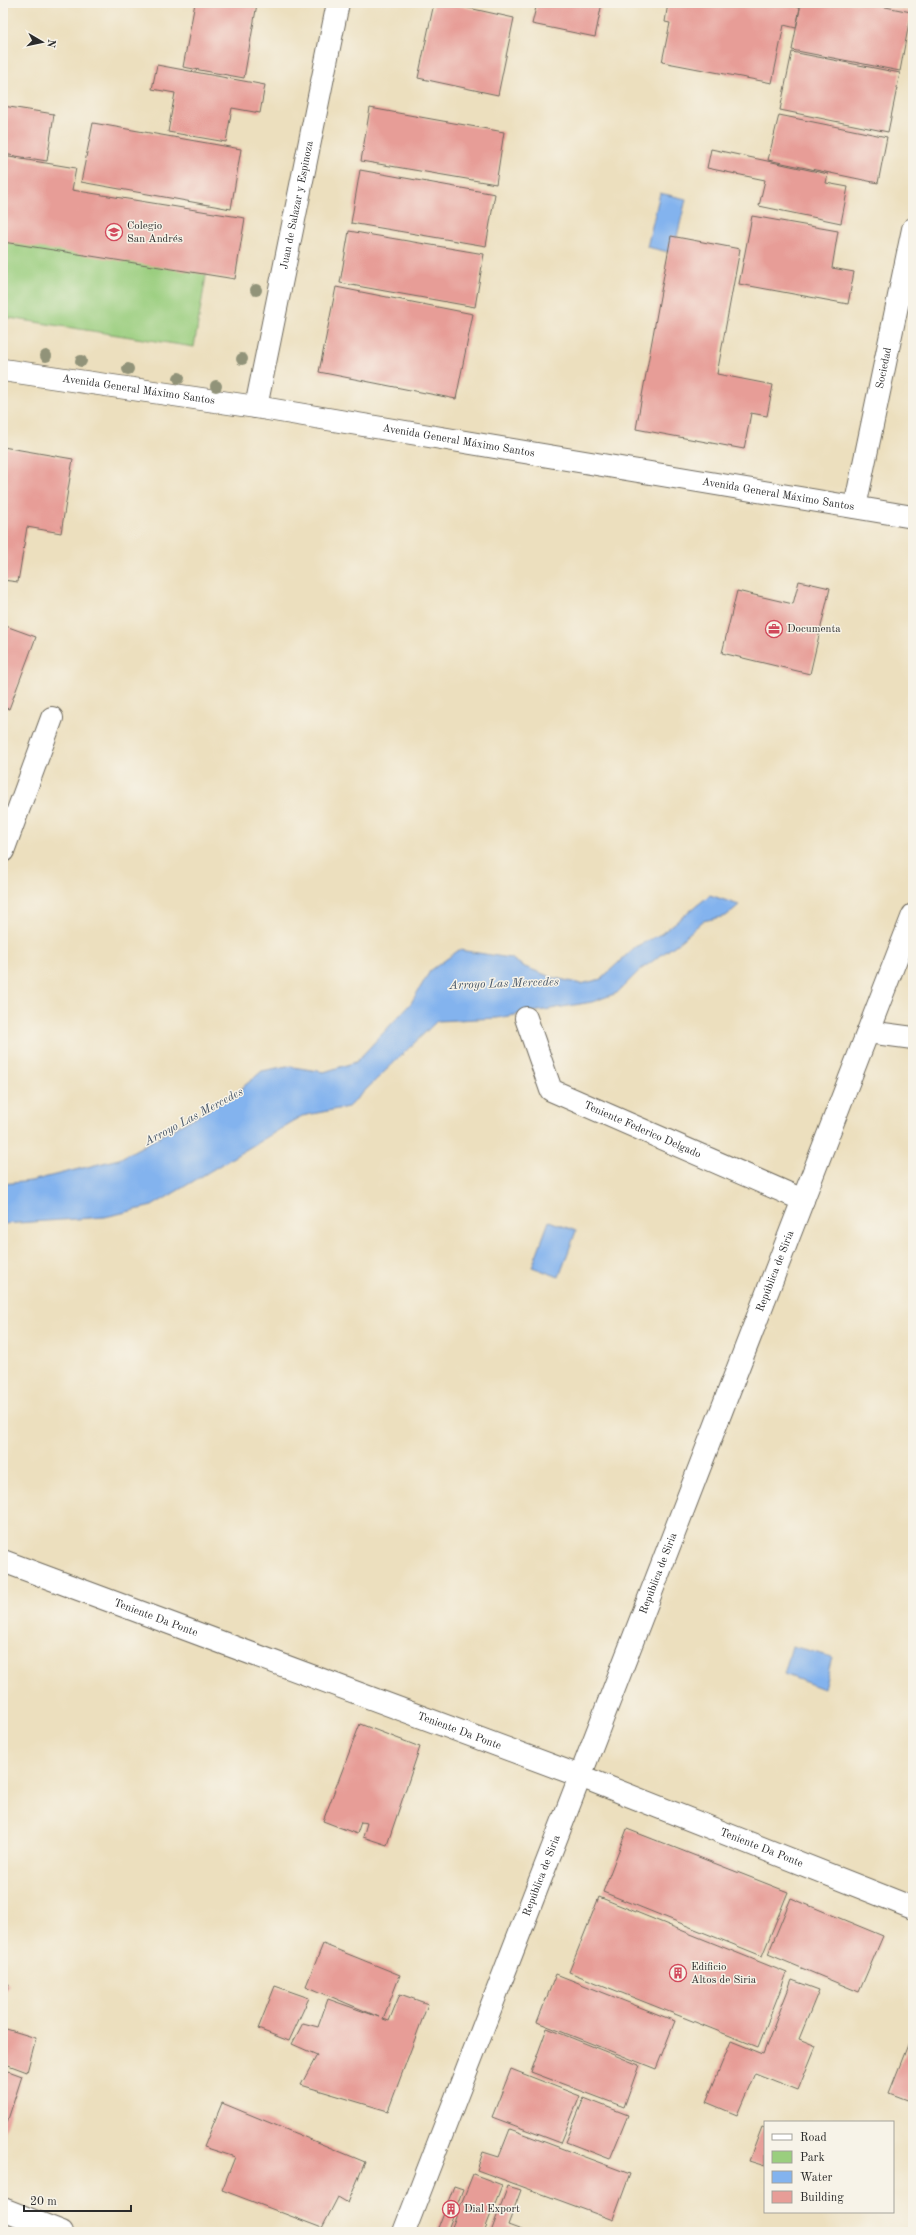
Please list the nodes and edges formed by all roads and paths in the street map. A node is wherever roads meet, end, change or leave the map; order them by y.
1 (338, 3) edge
2 (913, 229) edge
3 (3, 370) edge
4 (256, 407) junction
5 (855, 507) junction
6 (913, 517) edge
7 (52, 718) dead end
8 (3, 851) edge
9 (913, 915) edge
10 (526, 1018) dead end
11 (868, 1032) junction
12 (913, 1038) edge
13 (803, 1200) junction
14 (3, 1561) edge
15 (580, 1776) junction
16 (913, 1908) edge
17 (3, 2209) edge
18 (62, 2232) edge
19 (404, 2232) edge

1 - 4 street, Juan de Salazar y Espinoza
2 - 5 street, Sociedad
3 - 4 street, Avenida General Máximo Santos
4 - 5 street, Avenida General Máximo Santos
5 - 6 street, Avenida General Máximo Santos
7 - 8 street
9 - 11 street, República de Siria
10 - 13 street, Teniente Federico Delgado
11 - 12 street
11 - 13 street, República de Siria
13 - 15 street, República de Siria
14 - 15 street, Teniente Da Ponte
15 - 16 street, Teniente Da Ponte
15 - 19 street, República de Siria
17 - 18 street

